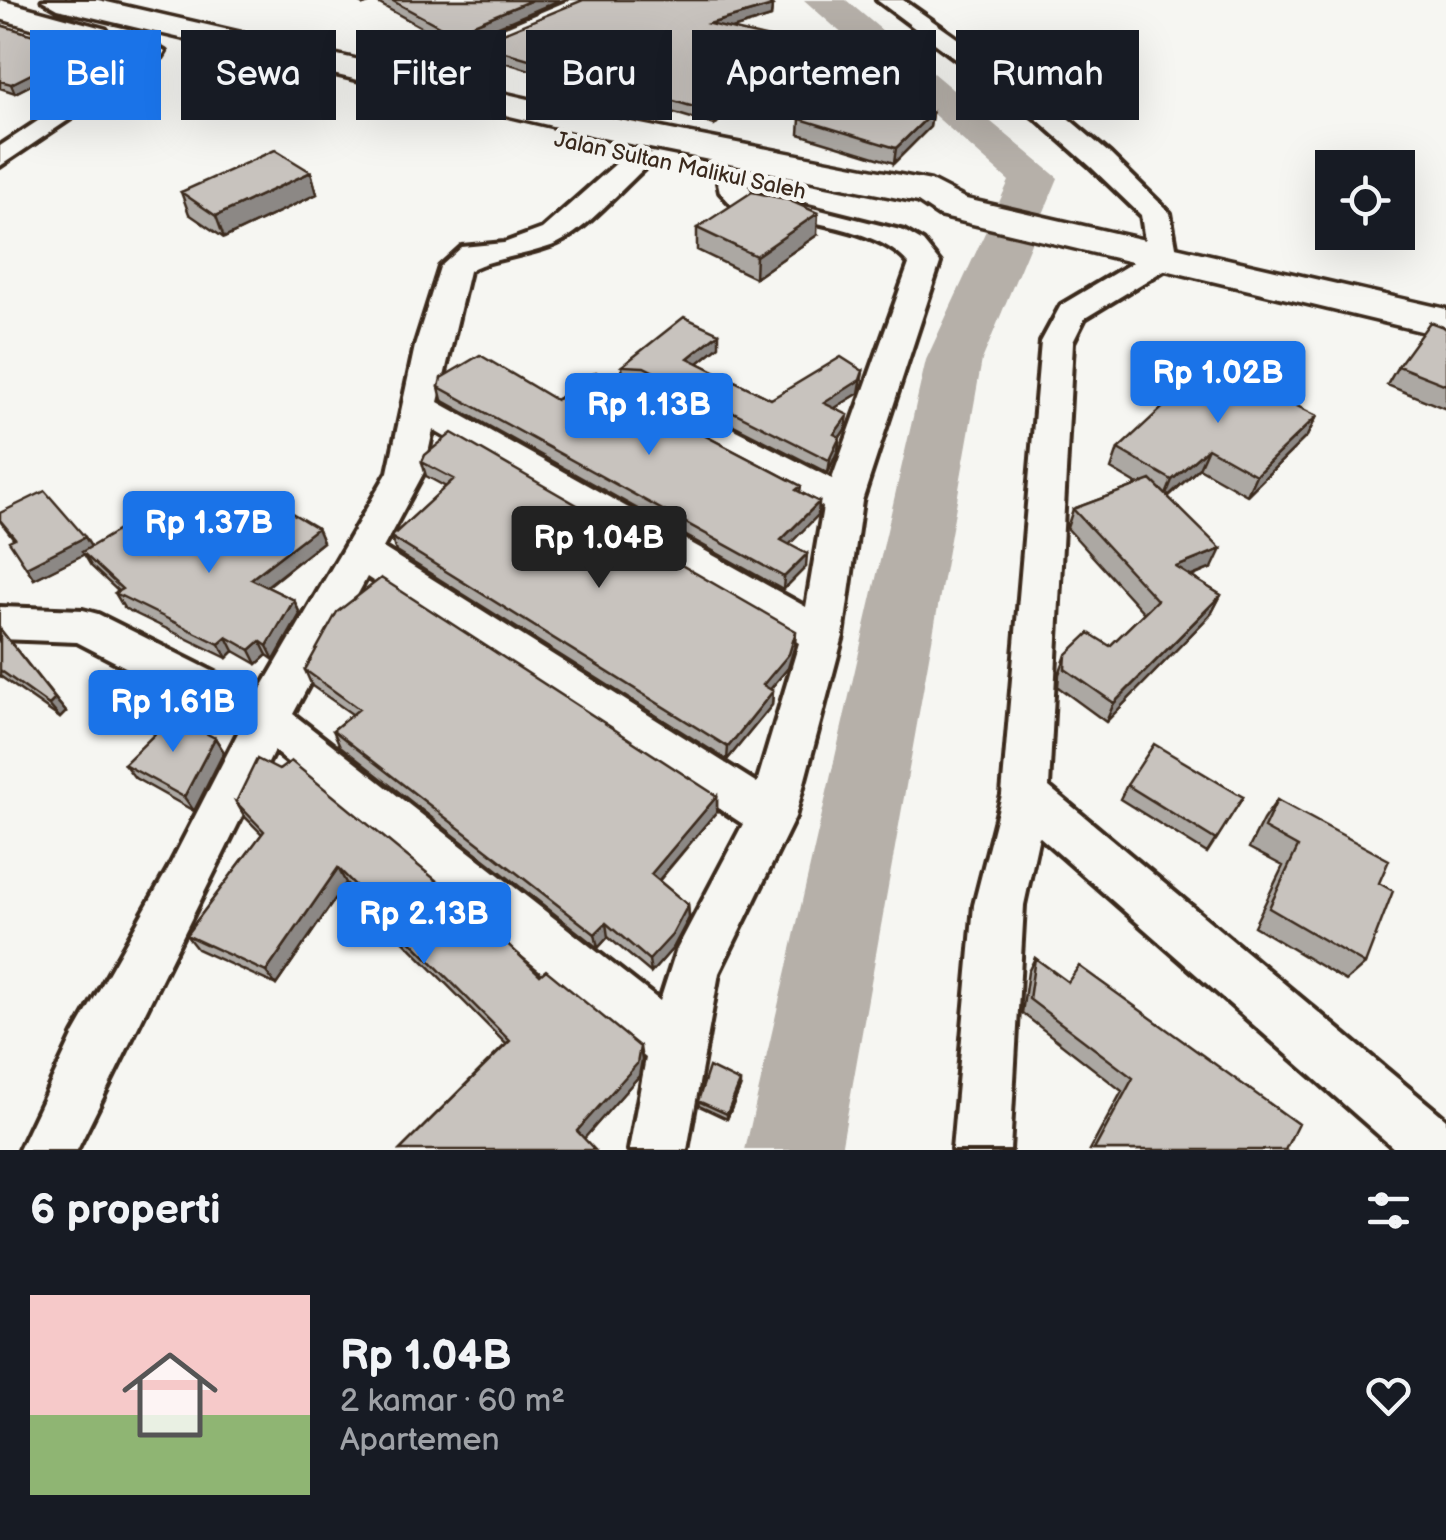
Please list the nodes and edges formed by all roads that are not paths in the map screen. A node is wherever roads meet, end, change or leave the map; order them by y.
1 (58, 0) edge
2 (590, 0) edge
3 (888, 0) edge
4 (0, 9) edge
5 (74, 30) edge
6 (181, 34) edge
7 (506, 34) edge
8 (336, 77) edge
9 (506, 102) edge
10 (36, 120) edge
11 (51, 120) edge
12 (0, 143) edge
13 (0, 158) edge
14 (638, 158) junction
15 (731, 178) junction
16 (962, 210) junction
17 (1163, 258) junction
18 (1446, 324) edge
19 (631, 390) dead end
20 (418, 406) junction
21 (843, 501) junction
22 (363, 555) junction
23 (0, 623) edge
24 (822, 636) junction
25 (267, 719) junction
26 (1024, 794) junction
27 (771, 817) junction
28 (674, 1047) junction
29 (48, 1150) edge
30 (658, 1150) edge
31 (981, 1150) edge
32 (1439, 1150) edge

1 - 6 main road, Jalan Sultan Malikul Saleh
2 - 7 street
3 - 17 street
4 - 5 main road, Jalan Sultan Malikul Saleh
8 - 14 main road, Jalan Sultan Malikul Saleh
9 - 16 main road, Jalan Sultan Malikul Saleh
10 - 12 street
11 - 13 street
14 - 15 main road, Jalan Sultan Malikul Saleh
14 - 20 street
15 - 16 main road, Jalan Sultan Malikul Saleh
15 - 21 street
16 - 17 main road, Jalan Sultan Malikul Saleh
17 - 18 main road, Jalan Sultan Malikul Saleh
17 - 26 street
19 - 21 street
20 - 22 street
20 - 24 street
21 - 24 street
22 - 25 street
22 - 27 street
23 - 25 street
24 - 27 street
25 - 28 street
25 - 29 street
26 - 31 street
26 - 32 street
27 - 28 street
28 - 30 street

